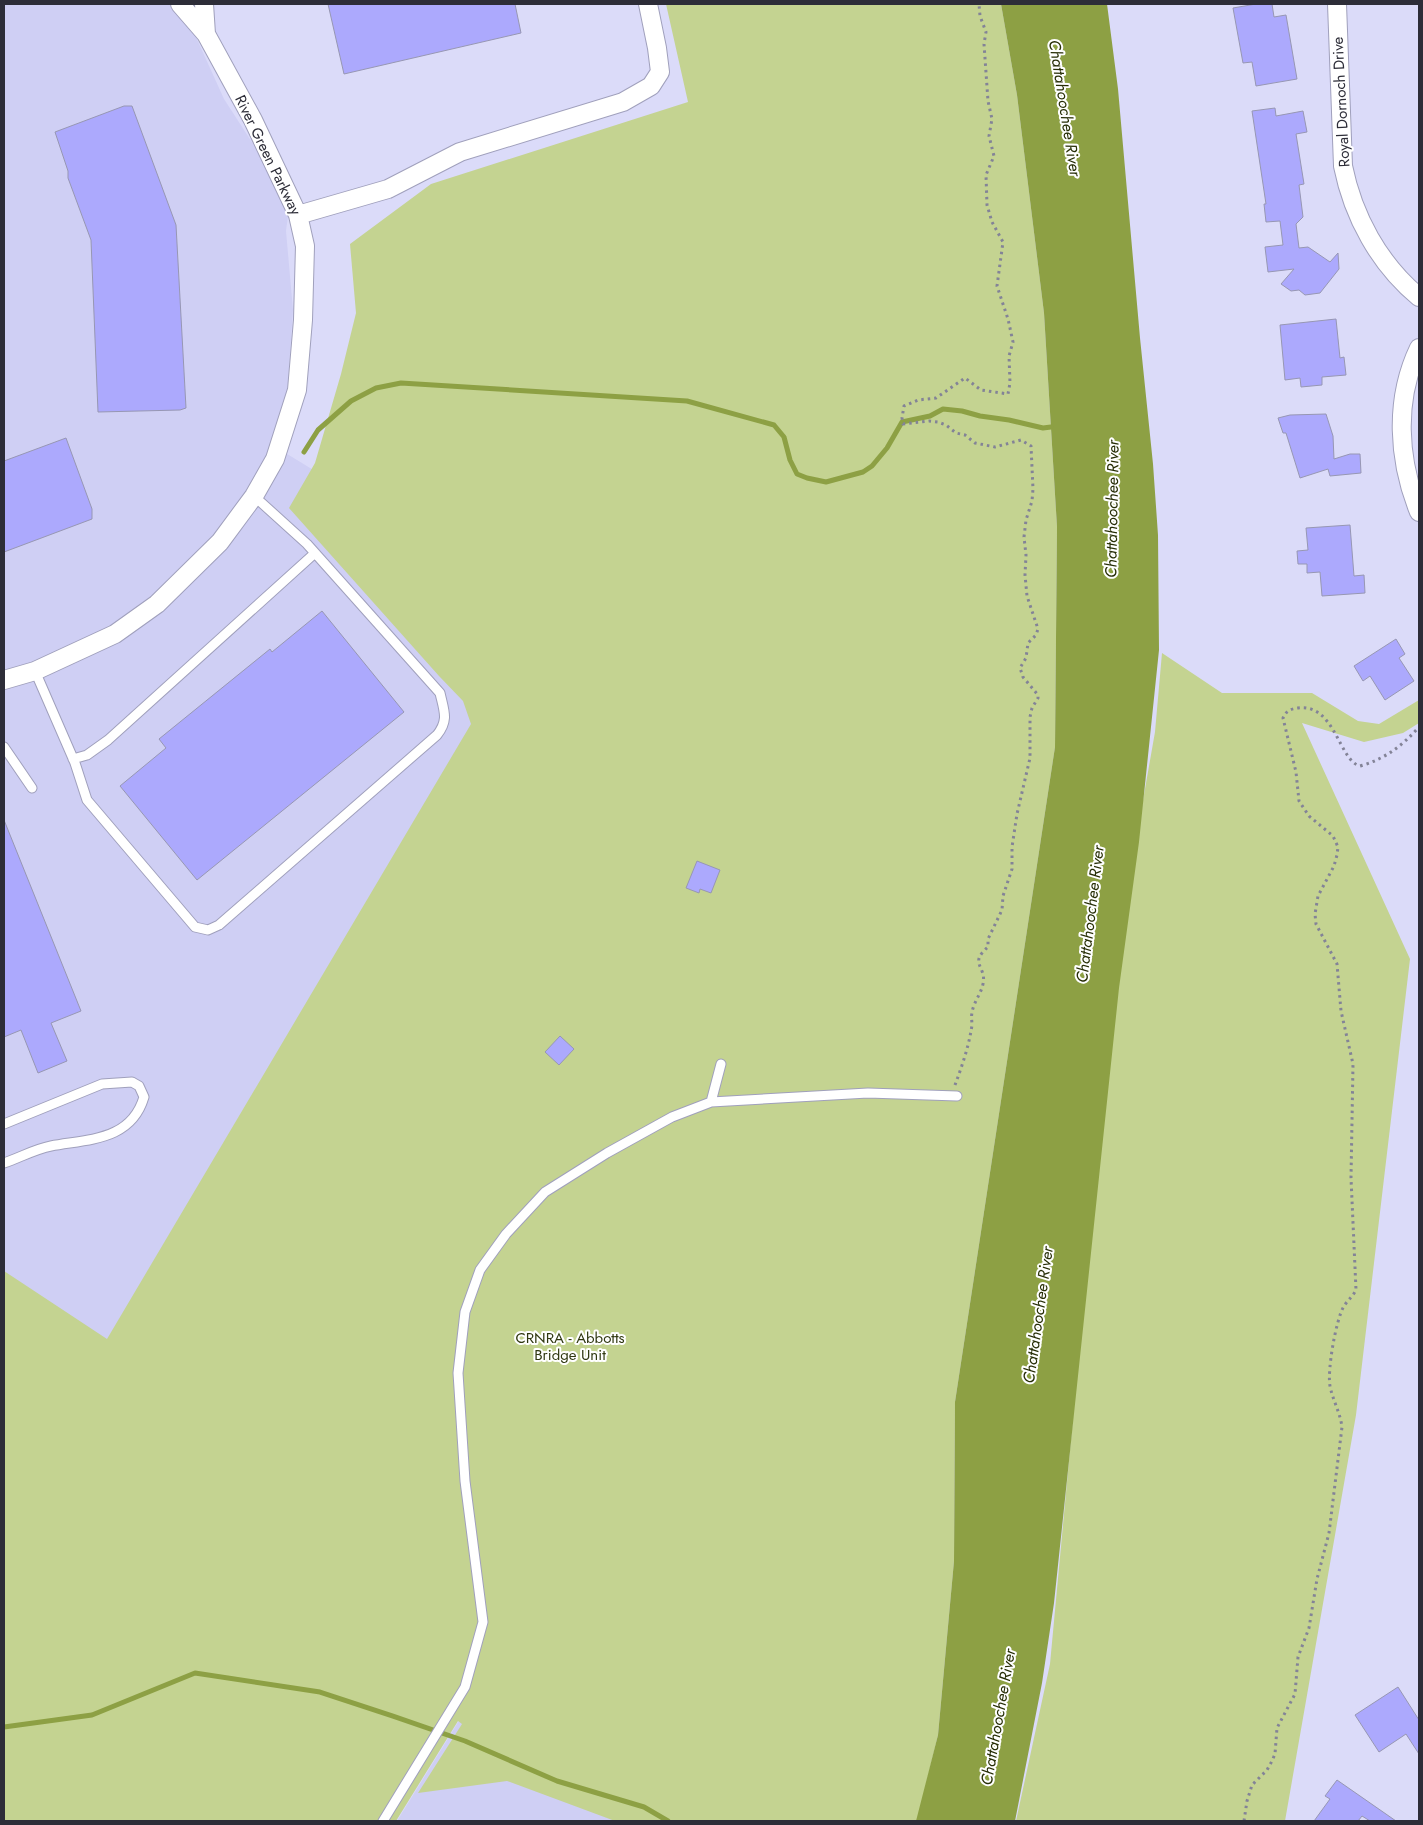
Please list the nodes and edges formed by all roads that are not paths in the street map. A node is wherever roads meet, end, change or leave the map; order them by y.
1 (180, 4) edge
2 (204, 4) edge
3 (648, 4) edge
4 (1337, 4) edge
5 (206, 34) junction
6 (298, 215) junction
7 (1419, 297) edge
8 (1419, 348) edge
9 (254, 496) junction
10 (1419, 512) edge
11 (315, 553) junction
12 (35, 671) junction
13 (4, 680) edge
14 (6, 752) edge
15 (73, 759) junction
16 (32, 788) dead end
17 (721, 1064) dead end
18 (957, 1096) dead end
19 (710, 1102) junction
20 (4, 1124) edge
21 (4, 1163) edge
22 (383, 1821) edge

1 - 5 street, River Green Parkway
2 - 5 street, River Green Parkway
3 - 6 street
4 - 7 street, Royal Dornoch Drive
5 - 6 street, River Green Parkway
6 - 9 street, River Green Parkway
8 - 10 street
9 - 11 lane
9 - 12 street, River Green Parkway
11 - 15 lane
11 - 15 lane
12 - 13 street, River Green Parkway
12 - 15 lane
14 - 16 lane
17 - 19 lane
18 - 19 lane
19 - 22 lane
20 - 21 lane

